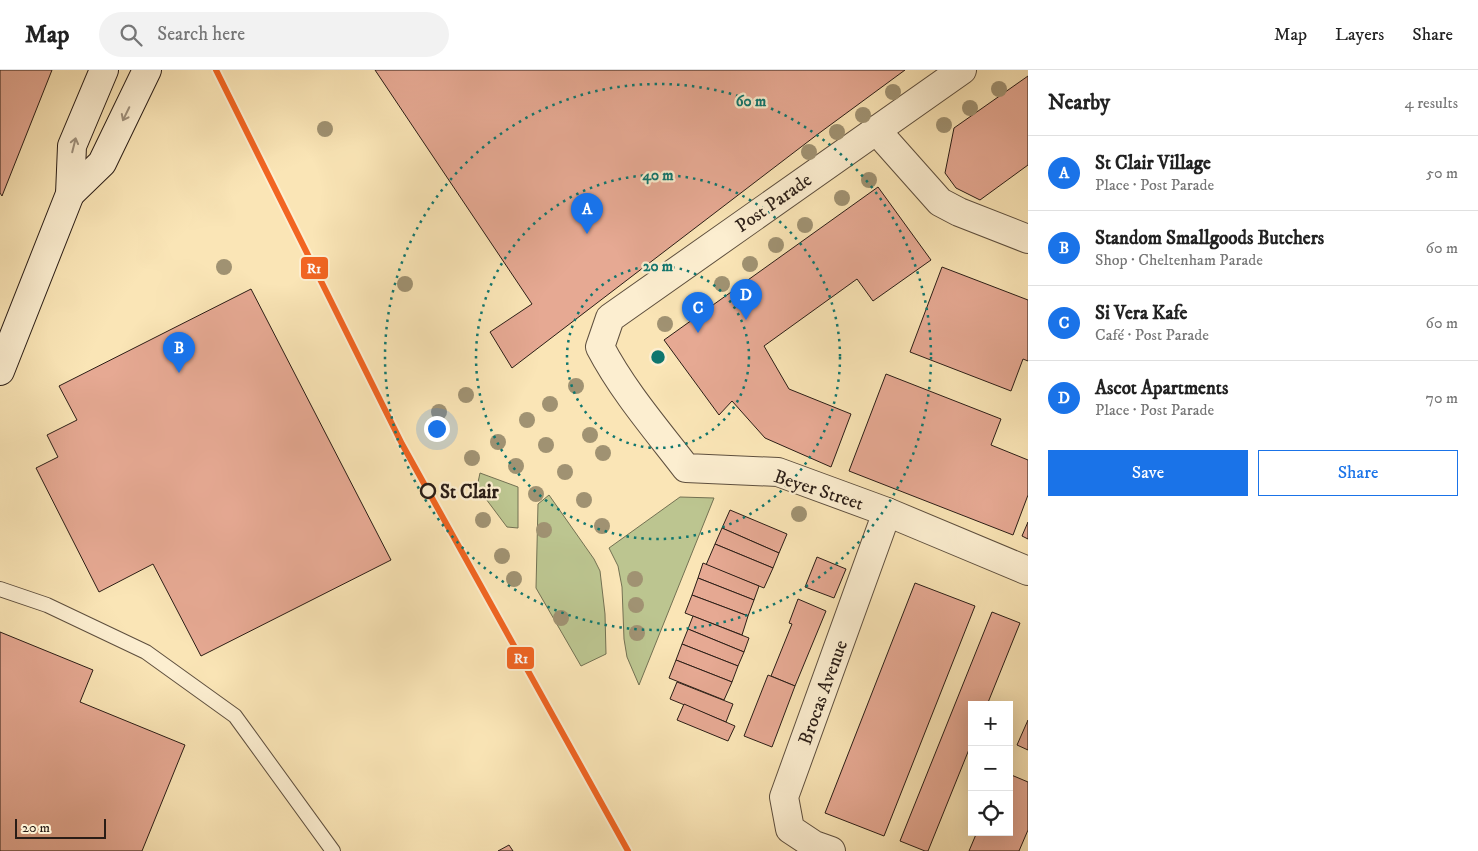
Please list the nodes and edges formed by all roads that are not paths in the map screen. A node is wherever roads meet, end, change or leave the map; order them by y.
1 (104, 70) edge
2 (146, 70) edge
3 (962, 70) edge
4 (876, 130) junction
5 (70, 194) junction
6 (1028, 239) edge
7 (600, 347) joint
8 (0, 371) edge
9 (887, 512) junction
10 (1028, 571) edge
11 (0, 589) edge
12 (332, 851) edge
13 (831, 851) edge

5 -> 1 street
2 -> 5 street
3 - 4 street, Post Parade
4 - 6 street
4 - 7 street, Post Parade
5 - 8 street
7 - 9 street, Beyer Street
9 - 10 street, Beyer Street
9 - 13 street, Brocas Avenue
11 - 12 lane

